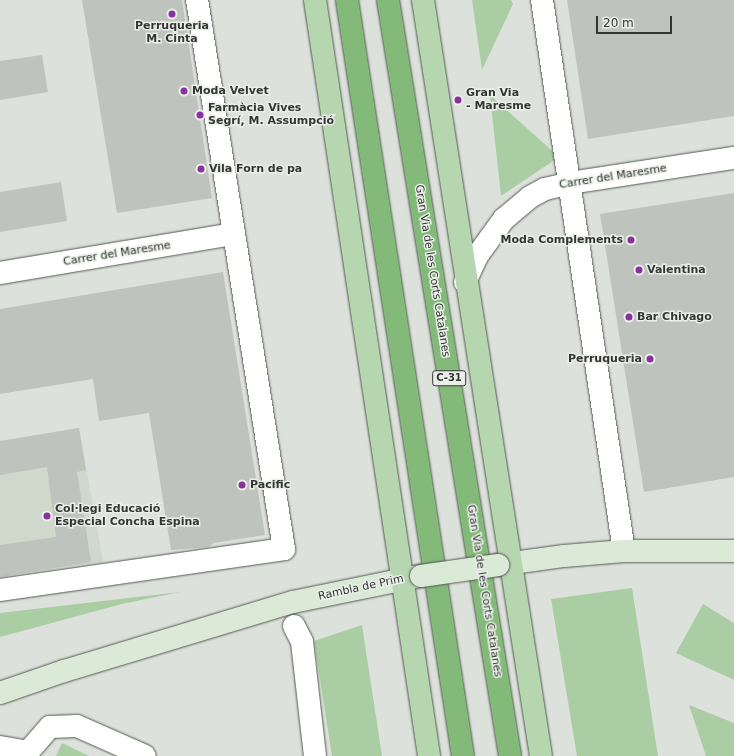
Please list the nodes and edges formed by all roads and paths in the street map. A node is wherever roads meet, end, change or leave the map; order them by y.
1 (197, 0) edge
2 (315, 0) edge
3 (347, 0) edge
4 (388, 0) edge
5 (423, 0) edge
6 (542, 0) edge
7 (734, 158) edge
8 (570, 183) junction
9 (234, 234) junction
10 (0, 273) edge
11 (465, 282) junction
12 (624, 551) junction
13 (734, 551) edge
14 (505, 564) junction
15 (412, 578) junction
16 (0, 590) edge
17 (294, 626) dead end
18 (0, 693) edge
19 (0, 747) edge
20 (145, 756) edge
21 (315, 756) edge
22 (429, 756) edge
23 (463, 756) edge
24 (510, 756) edge
25 (541, 756) edge

1 - 9 street
2 - 15 main road
3 - 23 highway
4 - 24 highway, Gran Via de les Corts Catalanes / C-31
5 - 11 main road
6 - 8 street
7 - 8 street, Carrer del Maresme
8 - 11 street, Carrer del Maresme
8 - 12 street
9 - 10 street, Carrer del Maresme
9 - 16 street
11 - 14 main road
12 - 13 main road, Rambla de Prim
12 - 14 main road, Rambla de Prim
14 - 15 main road, Rambla de Prim, bridge
14 - 25 main road
15 - 18 main road, Rambla de Prim
15 - 22 main road
17 - 21 street
19 - 20 street

